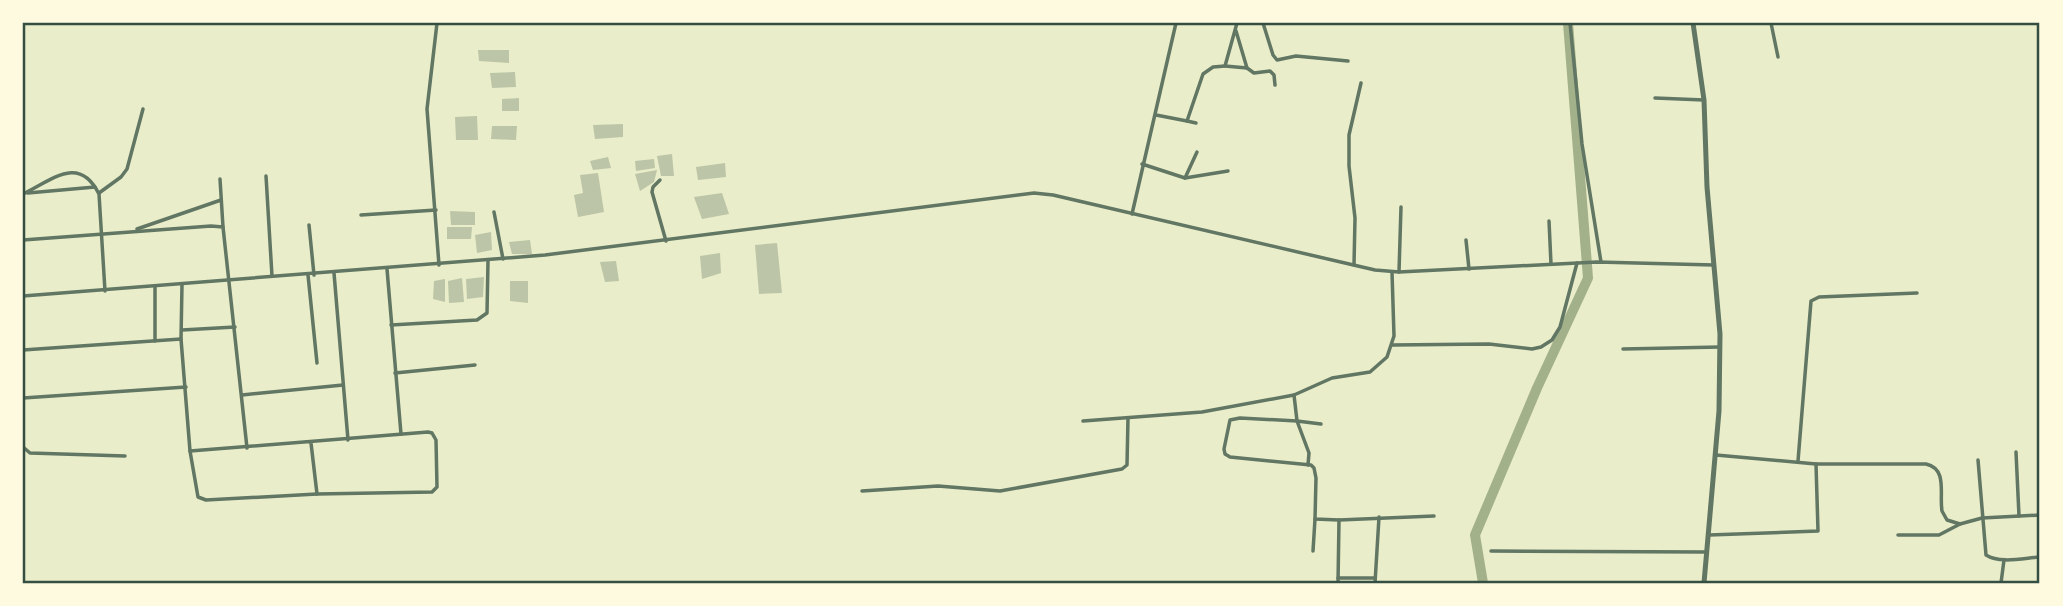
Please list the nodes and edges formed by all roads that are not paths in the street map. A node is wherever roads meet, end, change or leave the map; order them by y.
1 (437, 23) edge
2 (1176, 23) edge
3 (1237, 23) edge
4 (1263, 23) edge
5 (1570, 23) edge
6 (1693, 23) edge
7 (1771, 23) edge
8 (1236, 31) junction
9 (1778, 57) dead end
10 (1348, 61) dead end
11 (1225, 66) junction
12 (1247, 68) junction
13 (1361, 83) dead end
14 (1275, 85) dead end
15 (1655, 98) dead end
16 (1704, 100) junction
17 (143, 109) dead end
18 (1156, 115) junction
19 (1187, 121) junction
20 (1196, 123) dead end
21 (1197, 152) dead end
22 (1142, 164) junction
23 (1228, 171) dead end
24 (266, 176) dead end
25 (1185, 178) junction
26 (220, 179) dead end
27 (660, 180) dead end
28 (95, 187) junction
29 (23, 194) edge
30 (99, 194) junction
31 (221, 200) junction
32 (1401, 207) dead end
33 (436, 210) junction
34 (494, 212) dead end
35 (1132, 214) junction
36 (361, 215) dead end
37 (1549, 221) dead end
38 (310, 225) dead end
39 (223, 227) junction
40 (131, 231) junction
41 (102, 233) junction
42 (23, 240) edge
43 (1465, 240) dead end
44 (666, 241) junction
45 (503, 259) junction
46 (488, 261) junction
47 (1599, 262) junction
48 (1577, 263) junction
49 (1551, 264) junction
50 (439, 265) junction
51 (1354, 265) junction
52 (1716, 265) junction
53 (387, 269) junction
54 (1469, 269) junction
55 (1392, 272) junction
56 (1399, 272) junction
57 (334, 273) junction
58 (311, 275) junction
59 (272, 276) junction
60 (230, 281) junction
61 (182, 285) junction
62 (155, 286) junction
63 (105, 290) junction
64 (1917, 293) dead end
65 (23, 296) edge
66 (391, 325) junction
67 (235, 327) junction
68 (182, 330) junction
69 (181, 339) junction
70 (155, 341) junction
71 (1391, 345) junction
72 (1720, 348) junction
73 (1623, 349) dead end
74 (23, 350) edge
75 (317, 363) dead end
76 (475, 365) dead end
77 (395, 373) junction
78 (343, 385) junction
79 (186, 387) junction
80 (242, 395) junction
81 (1294, 396) junction
82 (23, 398) edge
83 (1128, 418) junction
84 (1083, 421) dead end
85 (1297, 421) junction
86 (1321, 424) dead end
87 (401, 434) junction
88 (348, 440) junction
89 (311, 443) junction
90 (23, 447) edge
91 (247, 448) junction
92 (190, 452) junction
93 (2016, 452) dead end
94 (1716, 455) junction
95 (125, 456) dead end
96 (1978, 460) dead end
97 (1798, 461) junction
98 (1816, 464) junction
99 (1308, 466) junction
100 (862, 491) dead end
101 (317, 494) junction
102 (2040, 514) edge
103 (1434, 516) dead end
104 (2019, 516) junction
105 (1379, 517) junction
106 (1982, 518) junction
107 (1315, 519) junction
108 (1339, 520) junction
109 (1960, 524) junction
110 (1709, 535) junction
111 (1898, 535) dead end
112 (1312, 551) dead end
113 (1491, 551) dead end
114 (1707, 552) junction
115 (2040, 556) edge
116 (2004, 560) junction
117 (1338, 581) edge
118 (1374, 581) edge
119 (1704, 583) edge
120 (2001, 583) edge

1 - 33 street
2 - 18 street
3 - 8 street
4 - 10 street
5 - 47 street
6 - 16 street
7 - 9 street
8 - 11 street
8 - 12 street
11 - 12 street
11 - 19 street
12 - 14 street
13 - 51 street
15 - 16 street
16 - 52 street
17 - 30 street
18 - 19 street
18 - 22 street
19 - 20 street
21 - 25 street
22 - 25 street
22 - 35 street
23 - 25 street
24 - 59 street
26 - 31 street
27 - 44 street
28 - 29 street
28 - 29 street
28 - 30 street
30 - 41 street
31 - 39 street
31 - 40 street
32 - 56 street
33 - 36 street
33 - 50 street
34 - 45 street
35 - 44 street
35 - 51 street
37 - 49 street
38 - 58 street
39 - 40 street
39 - 60 street
40 - 41 street
41 - 42 street
41 - 63 street
43 - 54 street
44 - 45 street
45 - 46 street
46 - 50 street
46 - 66 street
47 - 48 street
47 - 52 street
48 - 49 street
48 - 71 street
49 - 54 street
50 - 53 street
51 - 55 street
52 - 72 street
53 - 57 street
53 - 66 street
54 - 56 street
55 - 56 street
55 - 71 street
57 - 58 street
57 - 78 street
58 - 59 street
58 - 75 street
59 - 60 street
60 - 61 street
60 - 67 street
61 - 62 street
61 - 68 street
62 - 63 street
62 - 70 street
63 - 65 street
64 - 97 street
66 - 77 street
67 - 68 street
67 - 80 street
68 - 69 street
69 - 70 street
69 - 79 street
70 - 74 street
71 - 81 street
72 - 73 street
72 - 94 street
76 - 77 street
77 - 87 street
78 - 80 street
78 - 88 street
79 - 82 street
79 - 92 street
80 - 91 street
81 - 83 street
81 - 85 street
83 - 84 street
83 - 100 street
85 - 86 street
85 - 99 street
85 - 99 street
87 - 88 street
87 - 101 street
88 - 89 street
89 - 91 street
89 - 101 street
90 - 95 street
91 - 92 street
92 - 101 street
93 - 104 street
94 - 97 street
94 - 110 street
96 - 106 street
97 - 98 street
98 - 109 street
98 - 110 street
99 - 107 street
102 - 104 street
103 - 105 street
104 - 106 street
105 - 108 street
105 - 118 street
106 - 109 street
106 - 116 street
107 - 108 street
107 - 112 street
108 - 117 street
109 - 111 street
110 - 114 street
113 - 114 street
114 - 119 street
115 - 116 street
116 - 120 street
117 - 118 street

